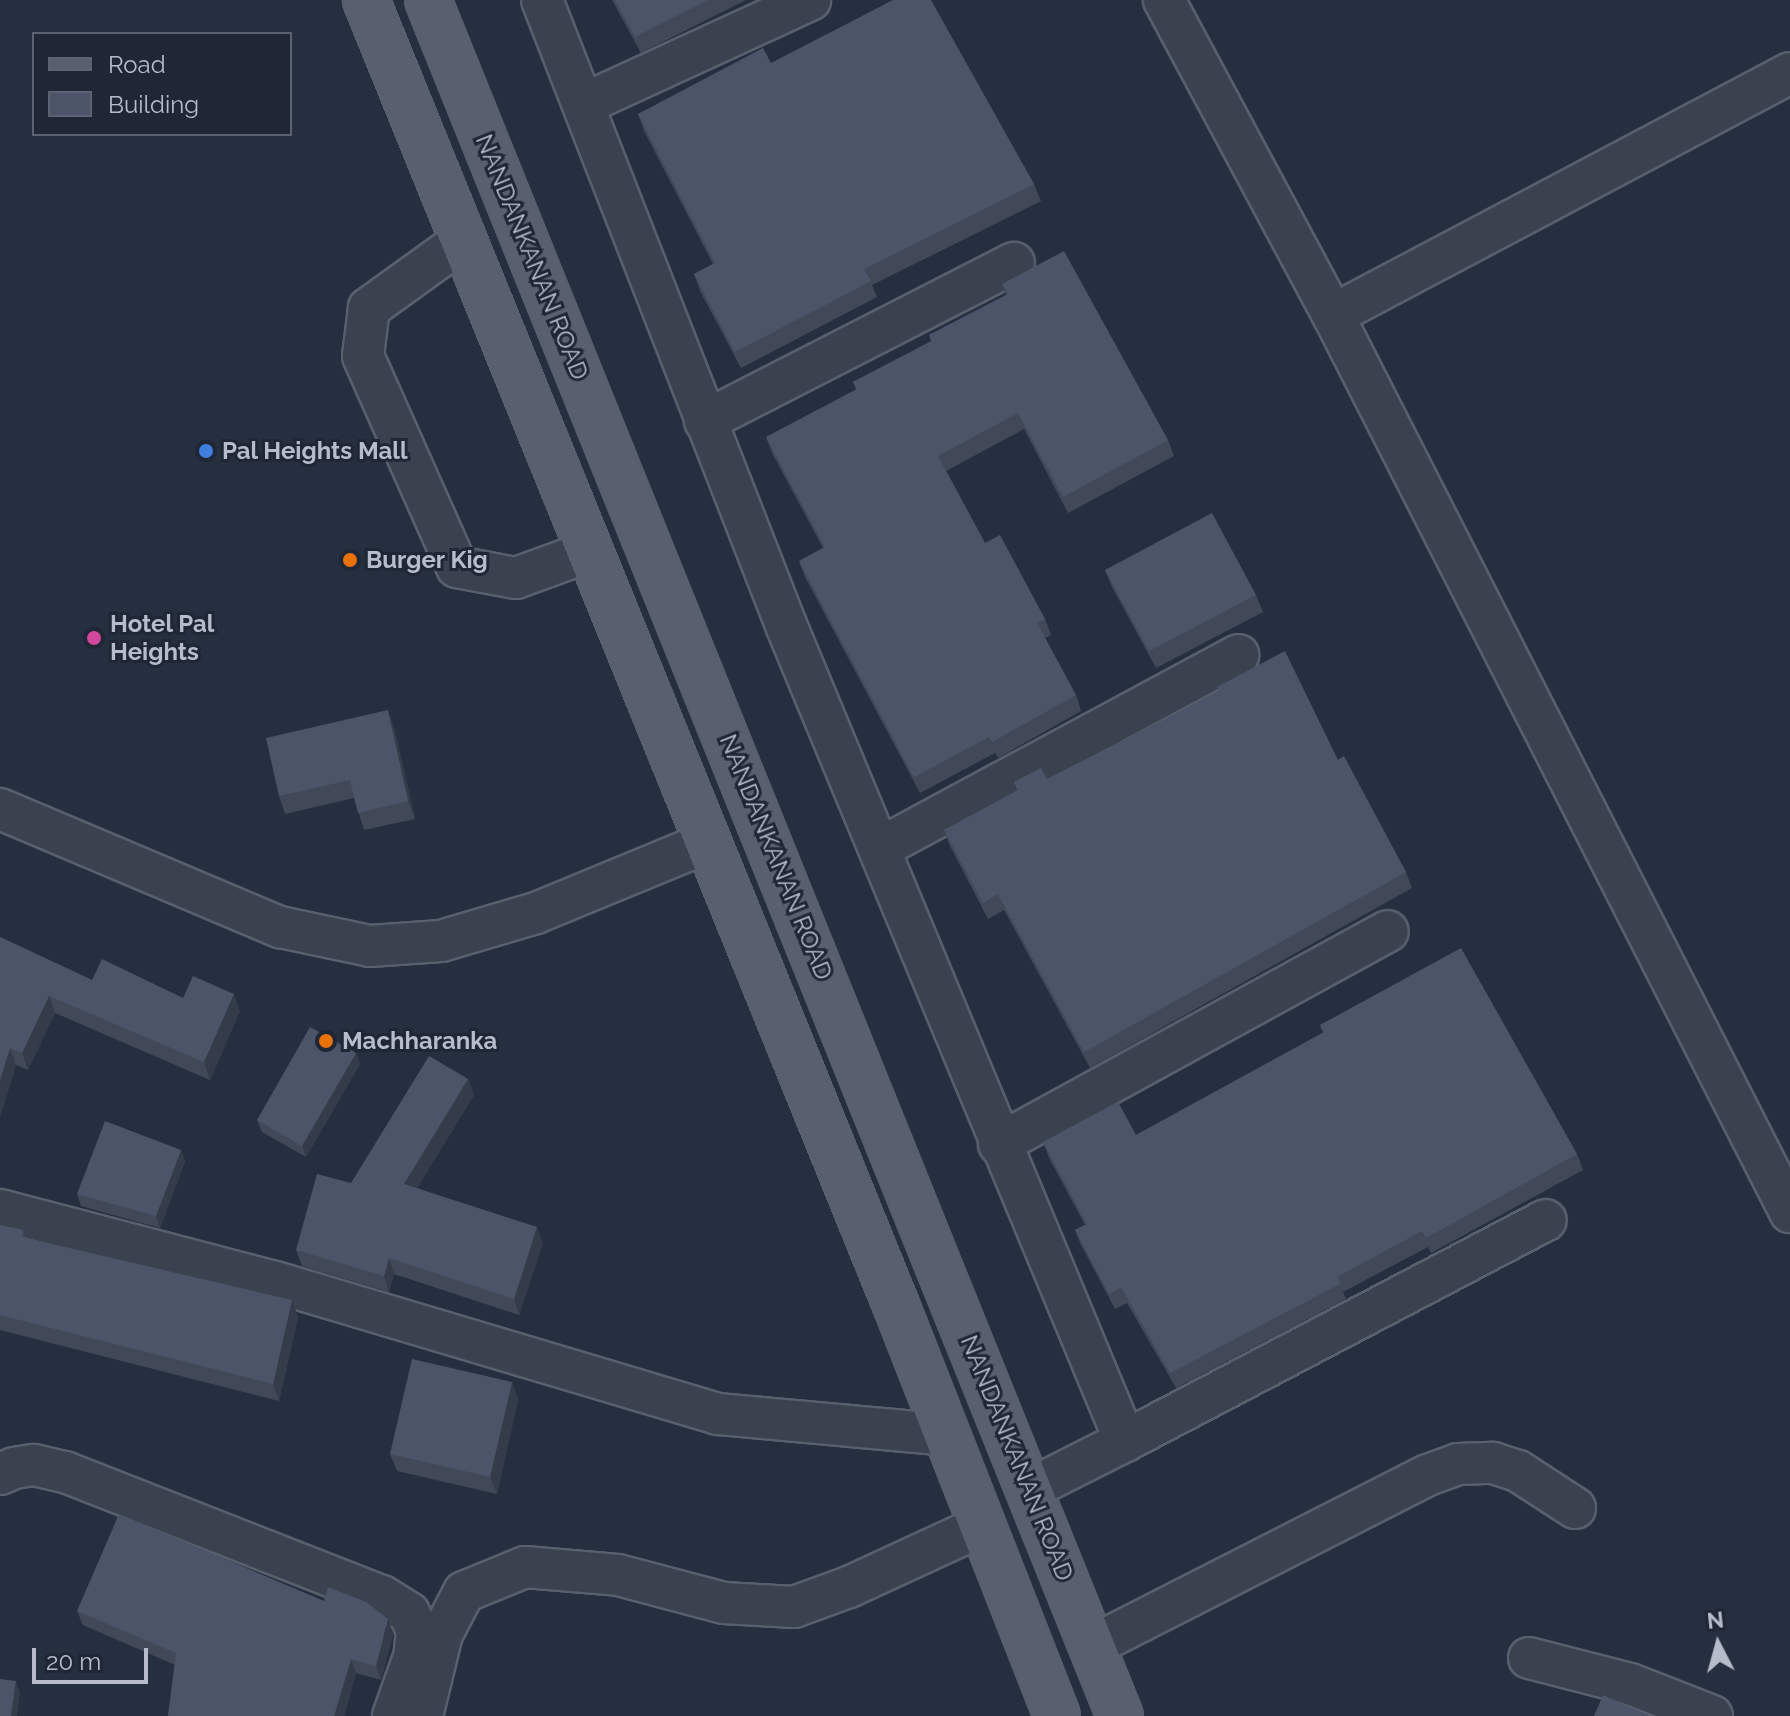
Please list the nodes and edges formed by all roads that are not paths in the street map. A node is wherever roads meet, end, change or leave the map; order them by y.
1 (366, 0) edge
2 (428, 0) edge
3 (542, 0) edge
4 (810, 0) edge
5 (1164, 0) edge
6 (446, 46) junction
7 (395, 71) junction
8 (1790, 73) edge
9 (584, 104) junction
10 (462, 241) junction
11 (1014, 263) dead end
12 (1333, 315) junction
13 (705, 421) junction
14 (590, 551) junction
15 (1238, 655) dead end
16 (0, 809) edge
17 (708, 842) junction
18 (880, 848) junction
19 (1388, 931) dead end
20 (999, 1144) junction
21 (0, 1210) edge
22 (1790, 1212) edge
23 (1546, 1220) dead end
24 (948, 1435) junction
25 (1125, 1441) junction
26 (0, 1474) edge
27 (1030, 1489) junction
28 (1575, 1508) dead end
29 (983, 1525) junction
30 (1092, 1646) junction
31 (1529, 1658) dead end
32 (393, 1716) edge
33 (422, 1716) edge
34 (1057, 1716) edge
35 (1120, 1716) edge
36 (1712, 1716) edge

1 - 7 main road
2 - 6 main road, NANDANKANAN ROAD
3 - 9 street
4 - 9 street
5 - 12 street
6 - 7 main road
6 - 27 main road, NANDANKANAN ROAD
7 - 10 main road
8 - 12 street
9 - 13 street
10 - 14 main road
10 - 14 street
11 - 13 street
12 - 22 street
13 - 18 street
14 - 17 main road
15 - 18 street
16 - 17 street
17 - 24 main road
18 - 20 street
19 - 20 street
20 - 25 street
21 - 24 street
23 - 25 street
24 - 29 main road
25 - 27 street
26 - 32 street
27 - 30 main road, NANDANKANAN ROAD
28 - 30 street
29 - 33 street
29 - 34 main road
30 - 35 main road, NANDANKANAN ROAD
31 - 36 street

